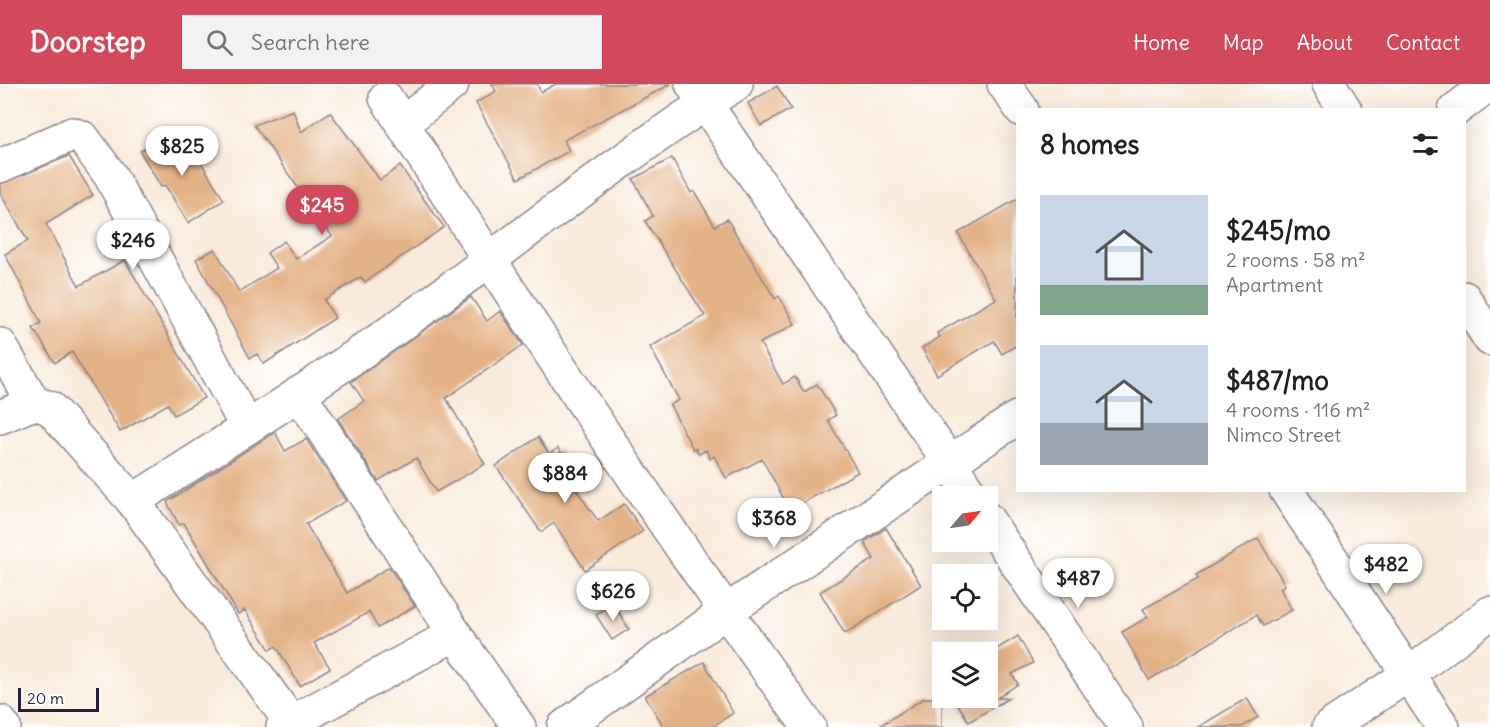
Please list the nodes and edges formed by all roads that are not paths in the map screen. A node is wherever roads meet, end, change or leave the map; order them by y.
1 (452, 84) edge
2 (736, 84) edge
3 (1004, 84) edge
4 (1329, 84) edge
5 (1489, 84) edge
6 (698, 94) edge
7 (1021, 108) edge
8 (1344, 108) edge
9 (1458, 108) edge
10 (0, 166) edge
11 (488, 260) junction
12 (1466, 301) edge
13 (1490, 339) edge
14 (0, 345) edge
15 (299, 393) junction
16 (34, 403) junction
17 (0, 417) edge
18 (1016, 419) edge
19 (248, 427) junction
20 (950, 462) junction
21 (966, 486) edge
22 (1287, 492) edge
23 (133, 501) junction
24 (998, 535) edge
25 (725, 612) junction
26 (1490, 613) edge
27 (455, 634) junction
28 (1408, 675) junction
29 (0, 722) edge
30 (289, 726) edge
31 (4, 727) edge
32 (519, 727) edge
33 (564, 727) edge
34 (809, 727) edge
35 (1126, 727) edge
36 (1329, 727) edge
37 (1443, 727) edge

1 - 11 street
2 - 6 street
3 - 7 street
4 - 8 street
5 - 9 street
6 - 11 street
6 - 20 street
10 - 19 street
11 - 15 street
11 - 25 street
12 - 13 street
14 - 16 street
15 - 19 street
15 - 27 street
16 - 17 street
16 - 23 street
18 - 20 street
19 - 23 street
20 - 21 street
20 - 25 street
22 - 28 street
23 - 30 street
24 - 35 street
25 - 33 street
25 - 34 street
26 - 28 street
27 - 30 street
27 - 32 street
28 - 36 street
28 - 37 street
29 - 31 street

